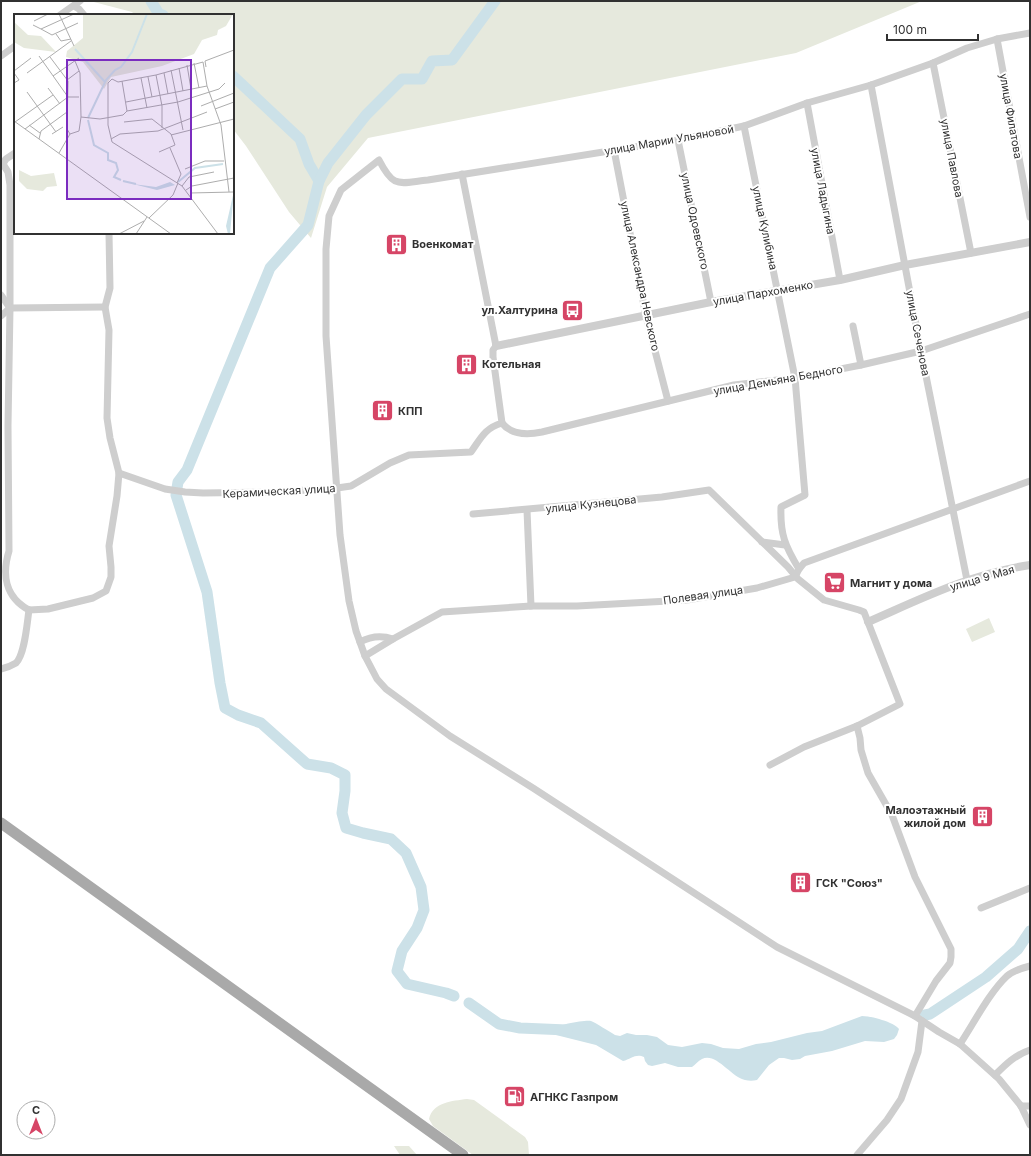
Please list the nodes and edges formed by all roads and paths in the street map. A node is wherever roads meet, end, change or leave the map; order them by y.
1 (80, 1) edge
2 (74, 6) junction
3 (62, 14) edge
4 (83, 14) edge
5 (1030, 33) edge
6 (997, 39) junction
7 (14, 47) edge
8 (1, 56) edge
9 (933, 63) junction
10 (871, 85) junction
11 (807, 103) junction
12 (744, 126) junction
13 (678, 140) junction
14 (614, 150) junction
15 (14, 154) edge
16 (2, 163) edge
17 (462, 174) junction
18 (1030, 217) edge
19 (109, 234) edge
20 (1030, 242) edge
21 (971, 254) junction
22 (905, 266) junction
23 (840, 280) junction
24 (778, 291) junction
25 (1, 295) edge
26 (711, 302) junction
27 (105, 307) junction
28 (10, 308) junction
29 (1030, 314) edge
30 (1, 316) edge
31 (646, 316) junction
32 (853, 326) dead end
33 (496, 346) junction
34 (921, 351) junction
35 (860, 365) junction
36 (795, 378) junction
37 (668, 401) junction
38 (502, 423) junction
39 (8, 426) junction
40 (1, 431) edge
41 (119, 473) junction
42 (1030, 480) edge
43 (337, 488) junction
44 (953, 508) junction
45 (527, 510) junction
46 (473, 514) dead end
47 (762, 542) junction
48 (785, 544) junction
49 (1030, 565) edge
50 (799, 569) junction
51 (795, 577) junction
52 (967, 580) junction
53 (531, 606) junction
54 (29, 610) junction
55 (868, 622) junction
56 (393, 639) junction
57 (360, 642) junction
58 (365, 656) junction
59 (1, 669) edge
60 (857, 726) junction
61 (770, 765) dead end
62 (1, 823) edge
63 (1030, 888) edge
64 (981, 908) dead end
65 (1030, 966) edge
66 (915, 1016) junction
67 (922, 1021) junction
68 (960, 1044) junction
69 (1030, 1050) edge
70 (995, 1075) junction
71 (1021, 1106) junction
72 (1030, 1106) edge
73 (1030, 1125) edge
74 (463, 1155) edge
75 (857, 1155) edge

1 - 2 street
2 - 3 street
2 - 4 street
5 - 6 street, улица Марии Ульяновой
6 - 9 street, улица Марии Ульяновой
6 - 18 street, улица Филатова
7 - 8 street
9 - 10 street, улица Марии Ульяновой
9 - 21 street, улица Павлова
10 - 11 street, улица Марии Ульяновой
10 - 22 street, улица Сеченова
11 - 12 street, улица Марии Ульяновой
11 - 23 street, улица Ладыгина
12 - 13 street, улица Марии Ульяновой
12 - 24 street, улица Кулибина
13 - 14 street, улица Марии Ульяновой
13 - 26 street, улица Одоевского
14 - 17 street, улица Марии Ульяновой
14 - 31 street, улица Александра Невского
15 - 16 street
16 - 28 street
17 - 33 street
17 - 43 street, улица Марии Ульяновой
19 - 27 street
20 - 21 street, улица Пархоменко
21 - 22 street, улица Пархоменко
22 - 23 street, улица Пархоменко
22 - 34 street, улица Сеченова
23 - 24 street, улица Пархоменко
24 - 26 street, улица Пархоменко
24 - 36 street, улица Кулибина
25 - 28 street
26 - 31 street, улица Пархоменко
27 - 28 street
27 - 41 street
28 - 30 street
28 - 39 street
29 - 34 street, улица Демьяна Бедного
31 - 33 street, улица Пархоменко
31 - 37 street, улица Александра Невского
32 - 35 street
33 - 38 street
34 - 35 street, улица Демьяна Бедного
34 - 44 street, улица Сеченова
35 - 36 street, улица Демьяна Бедного
36 - 37 street, улица Демьяна Бедного
36 - 48 street, улица Кулибина
37 - 38 street, улица Демьяна Бедного
38 - 43 street, Керамическая улица
39 - 40 street
39 - 54 street
41 - 43 street, Керамическая улица
41 - 54 street
42 - 44 street
43 - 57 street
44 - 50 street
44 - 52 street, улица Сеченова
45 - 46 street, улица Кузнецова
45 - 47 street, улица Кузнецова
45 - 53 street
47 - 48 street
47 - 51 street
48 - 50 street
49 - 52 street, улица 9 Мая
50 - 51 street
51 - 53 street, Полевая улица
51 - 55 street
52 - 55 street, улица 9 Мая
53 - 56 street, Полевая улица
54 - 59 street
55 - 60 street
56 - 57 street
56 - 58 street, Полевая улица
57 - 58 street
58 - 66 street
60 - 61 street
60 - 66 street
62 - 74 main road
63 - 64 street
65 - 68 street
66 - 67 street
67 - 68 street
67 - 75 street
68 - 70 street
69 - 70 street
70 - 71 street
71 - 72 street
71 - 73 street

